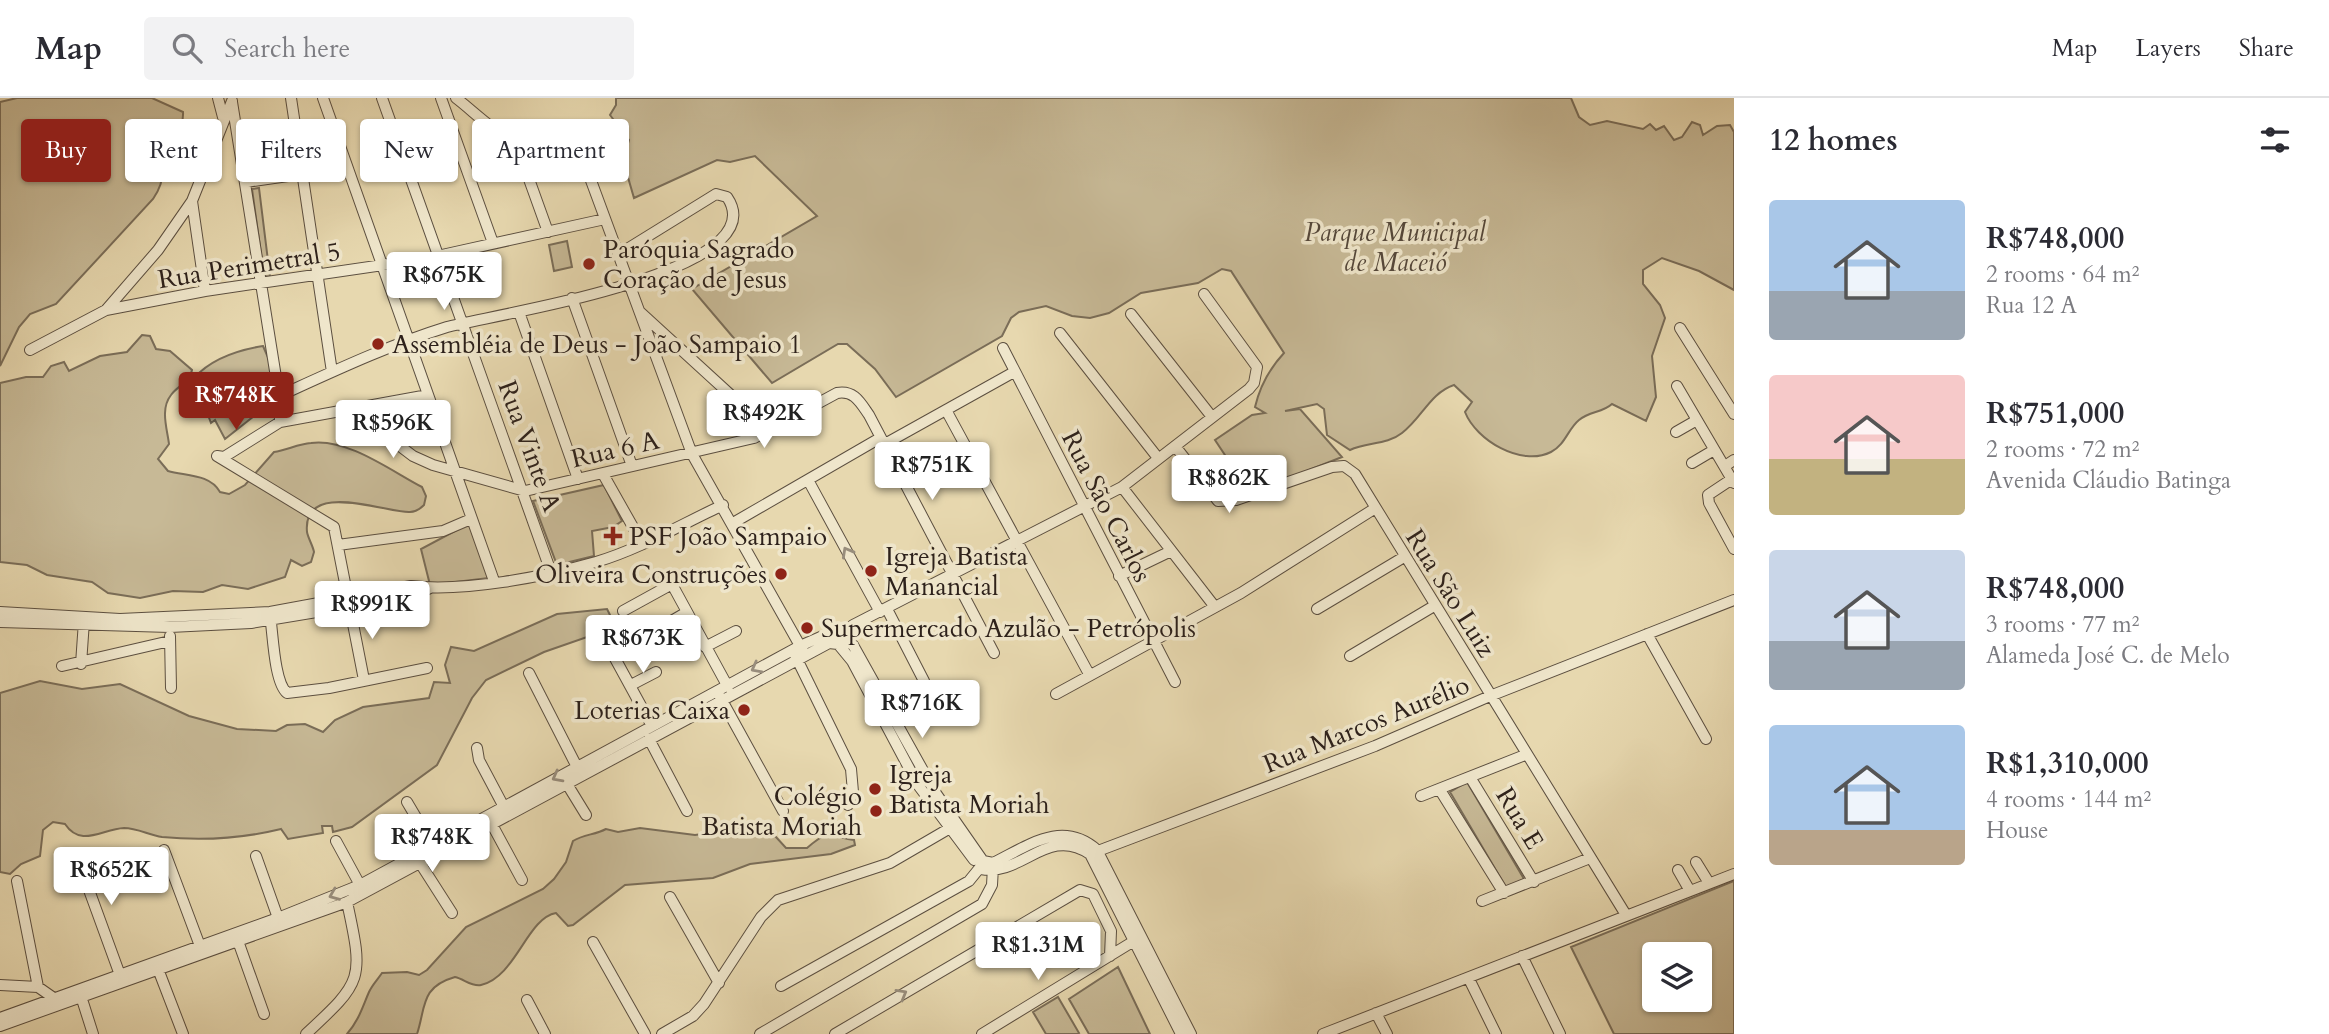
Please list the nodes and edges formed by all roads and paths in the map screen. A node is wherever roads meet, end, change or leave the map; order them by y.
1 (218, 98) edge
2 (291, 98) edge
3 (323, 98) edge
4 (382, 98) edge
5 (441, 98) edge
6 (456, 98) edge
7 (232, 99) edge
8 (294, 119) edge
9 (484, 119) edge
10 (224, 122) junction
11 (236, 123) edge
12 (246, 182) edge
13 (303, 182) edge
14 (530, 182) edge
15 (591, 182) edge
16 (192, 201) junction
17 (605, 219) junction
18 (548, 232) junction
19 (493, 243) junction
20 (619, 254) junction
21 (440, 255) junction
22 (383, 266) junction
23 (316, 275) junction
24 (261, 283) junction
25 (628, 286) junction
26 (205, 291) junction
27 (1204, 295) dead end
28 (572, 298) junction
29 (106, 310) junction
30 (637, 310) junction
31 (519, 312) junction
32 (1131, 314) dead end
33 (465, 323) junction
34 (1680, 328) dead end
35 (1060, 333) dead end
36 (408, 341) junction
37 (1003, 348) dead end
38 (30, 350) dead end
39 (332, 372) junction
40 (1014, 372) junction
41 (1676, 386) dead end
42 (428, 395) junction
43 (279, 396) junction
44 (351, 409) junction
45 (946, 410) junction
46 (1734, 414) edge
47 (1212, 417) junction
48 (1697, 421) junction
49 (280, 422) junction
50 (769, 430) junction
51 (1676, 432) dead end
52 (881, 441) junction
53 (1175, 446) junction
54 (1714, 450) junction
55 (692, 454) junction
56 (1158, 458) junction
57 (1692, 463) dead end
58 (1730, 463) edge
59 (632, 466) junction
60 (455, 471) junction
61 (603, 474) junction
62 (578, 479) junction
63 (808, 480) junction
64 (1733, 481) edge
65 (1122, 487) junction
66 (525, 491) junction
67 (723, 505) junction
68 (1085, 506) junction
69 (1374, 509) junction
70 (471, 519) junction
71 (733, 523) junction
72 (1017, 542) junction
73 (642, 543) junction
74 (338, 545) junction
75 (1734, 550) edge
76 (1171, 551) junction
77 (1404, 557) junction
78 (551, 572) junction
79 (953, 575) junction
80 (1119, 576) junction
81 (494, 581) junction
82 (1734, 600) edge
83 (349, 603) junction
84 (1434, 606) junction
85 (1214, 607) junction
86 (1317, 609) dead end
87 (883, 610) junction
88 (623, 611) dead end
89 (0, 612) edge
90 (687, 612) junction
91 (270, 616) junction
92 (84, 621) junction
93 (0, 622) edge
94 (170, 622) junction
95 (656, 631) dead end
96 (736, 631) dead end
97 (1647, 634) junction
98 (605, 640) dead end
99 (839, 640) junction
100 (1153, 640) junction
101 (170, 641) junction
102 (705, 647) junction
103 (798, 653) junction
104 (995, 653) dead end
105 (1350, 656) dead end
106 (81, 664) junction
107 (61, 666) dead end
108 (428, 668) dead end
109 (656, 672) dead end
110 (529, 673) dead end
111 (1089, 674) junction
112 (364, 680) junction
113 (923, 681) dead end
114 (1175, 682) dead end
115 (631, 685) junction
116 (171, 688) dead end
117 (729, 689) junction
118 (1056, 694) dead end
119 (719, 695) junction
120 (1490, 696) junction
121 (653, 726) junction
122 (649, 739) junction
123 (1706, 740) dead end
124 (477, 748) dead end
125 (1525, 755) junction
126 (577, 767) junction
127 (1470, 777) junction
128 (567, 784) junction
129 (1440, 790) junction
130 (1421, 796) dead end
131 (407, 802) dead end
132 (848, 805) dead end
133 (506, 811) junction
134 (687, 811) dead end
135 (783, 811) dead end
136 (586, 815) dead end
137 (490, 820) junction
138 (953, 827) junction
139 (336, 841) dead end
140 (433, 846) junction
141 (164, 850) dead end
142 (1094, 852) junction
143 (256, 856) dead end
144 (77, 857) dead end
145 (1590, 858) junction
146 (1696, 862) dead end
147 (420, 863) junction
148 (988, 866) junction
149 (1678, 870) dead end
150 (1734, 874) edge
151 (522, 880) dead end
152 (16, 881) dead end
153 (1534, 882) junction
154 (1709, 883) junction
155 (360, 884) junction
156 (1690, 891) junction
157 (1504, 893) junction
158 (670, 897) dead end
159 (1482, 901) dead end
160 (347, 902) junction
161 (452, 913) dead end
162 (1626, 915) junction
163 (278, 918) junction
164 (238, 941) junction
165 (1134, 941) junction
166 (593, 942) dead end
167 (200, 946) junction
168 (1110, 956) junction
169 (1522, 957) junction
170 (158, 969) junction
171 (119, 972) junction
172 (1469, 979) junction
173 (719, 983) junction
174 (0, 985) edge
175 (781, 986) dead end
176 (38, 988) junction
177 (80, 994) junction
178 (527, 1000) dead end
179 (57, 1001) junction
180 (1376, 1013) junction
181 (264, 1014) dead end
182 (2, 1026) edge
183 (988, 1032) edge
184 (93, 1034) edge
185 (183, 1034) edge
186 (306, 1034) edge
187 (545, 1034) edge
188 (645, 1034) edge
189 (662, 1034) edge
190 (760, 1034) edge
191 (835, 1034) edge
192 (1182, 1034) edge
193 (1323, 1034) edge
194 (1387, 1034) edge
195 (1496, 1034) edge
196 (1560, 1034) edge

1 - 10 street
2 - 8 street
3 - 22 street
4 - 21 street, Rua Vinte A
5 - 19 street
6 - 9 street
7 - 10 street
7 - 11 street
10 - 16 street
12 - 24 street
13 - 23 street
14 - 18 street
15 - 17 street
16 - 26 street
16 - 29 street
17 - 18 street, Rua Perimetral 5
17 - 20 street
18 - 19 street, Rua Perimetral 5
19 - 21 street, Rua Perimetral 5
20 - 25 street
20 - 25 street
21 - 22 street, Rua Perimetral 5
21 - 33 street, Rua Vinte A
22 - 23 street, Rua Perimetral 5
22 - 36 street
23 - 24 street, Rua Perimetral 5
23 - 39 street
24 - 26 street, Rua Perimetral 5
24 - 43 street
25 - 28 street
25 - 30 street
26 - 29 street, Rua Perimetral 5
27 - 47 street
28 - 31 street
28 - 59 street
29 - 38 street
30 - 50 street
30 - 55 street
31 - 33 street
31 - 62 street
32 - 47 street
33 - 36 street
33 - 66 street, Rua Vinte A
34 - 46 street
35 - 56 street
36 - 39 street
36 - 42 street
37 - 40 street, Rua São Carlos
39 - 43 street
40 - 45 street
40 - 68 street, Rua São Carlos
41 - 48 street
42 - 44 street
42 - 60 street
43 - 49 street
44 - 49 street
44 - 60 street, Rua 6 A
45 - 52 street
45 - 72 street
47 - 53 street
48 - 51 street
48 - 54 street
49 - 74 street
50 - 52 street, Rua 6 A
50 - 55 street, Rua 6 A
52 - 63 street
52 - 79 street
53 - 56 street
53 - 69 street, Rua São Luiz
54 - 57 street
54 - 58 street
55 - 59 street, Rua 6 A
55 - 67 street
56 - 65 street
58 - 64 street
59 - 61 street, Rua 6 A
60 - 66 street, Rua 6 A
60 - 70 street
61 - 62 street, Rua 6 A
61 - 73 street
62 - 66 street, Rua 6 A
63 - 71 street
87 -> 63 street
64 - 75 street
65 - 68 street
65 - 76 street
66 - 78 street, Rua Vinte A
67 - 71 street
67 - 73 street
68 - 72 street
68 - 80 street, Rua São Carlos
69 - 77 street, Rua São Luiz
69 - 85 street
70 - 74 street
70 - 81 street
71 - 103 street
72 - 79 street
72 - 111 street
73 - 78 street
74 - 83 street
76 - 80 street
76 - 85 street
77 - 84 street, Rua São Luiz
77 - 86 street
78 - 81 street
79 - 87 street
79 - 104 street
80 - 100 street, Rua São Carlos
81 - 83 street
82 - 97 street, Rua Marcos Aurélio
83 - 91 street
83 - 112 street
84 - 105 street
84 - 120 street, Rua São Luiz
85 - 100 street
87 - 99 street
87 - 113 street
88 - 90 street
89 - 92 street
90 - 95 street
90 - 102 street
91 - 94 street
91 - 112 street
92 - 93 street
92 - 94 street
92 - 106 street
94 - 101 street
96 - 102 street
97 - 120 street, Rua Marcos Aurélio
97 - 123 street
98 - 115 street
99 - 103 street
99 - 138 street
100 - 111 street
100 - 114 street, Rua São Carlos
101 - 106 street
101 - 116 street
102 - 117 street
103 - 117 street
103 - 132 street
106 - 107 street
108 - 112 street
109 - 115 street
110 - 126 street
111 - 118 street
115 - 121 street
117 - 119 street
119 - 121 street
119 - 122 street
119 - 135 street
120 - 125 street, Rua São Luiz
120 - 142 street, Rua Marcos Aurélio
121 - 126 street
122 - 128 street
122 - 134 street
124 - 133 street
125 - 127 street
125 - 145 street, Rua São Luiz
126 -> 133 street
127 - 129 street
127 - 153 street, Rua E
128 - 133 street
128 - 136 street
129 - 130 street
129 - 157 street
131 - 140 street
133 - 137 street
137 - 140 street
137 - 147 street
137 - 151 street
138 - 148 street
138 - 173 street
139 - 155 street
140 - 155 street
141 - 167 street
142 - 148 street
142 - 165 street
142 - 192 street
143 - 163 street
144 - 171 street
145 - 153 street
145 - 162 street, Rua São Luiz
146 - 154 street
147 - 160 street
147 - 161 street
148 - 175 street
148 - 190 street
149 - 156 street
150 - 154 street
152 - 176 street
153 - 157 street
154 - 156 street
155 -> 163 street
156 - 162 street
157 - 159 street
158 - 173 street
160 - 164 street
160 - 186 street
162 - 169 street
163 - 167 street
164 - 170 street
164 - 181 street
165 - 168 street
165 - 192 street
166 - 188 street
167 - 171 street
168 - 183 street
191 -> 168 street
169 - 172 street
169 - 196 street
170 - 177 street
170 - 185 street
171 - 177 street
172 - 180 street
172 - 195 street
173 - 189 street
174 - 176 street
176 - 179 street
177 - 179 street
177 - 184 street
178 - 187 street
179 - 182 street
180 - 193 street
180 - 194 street

